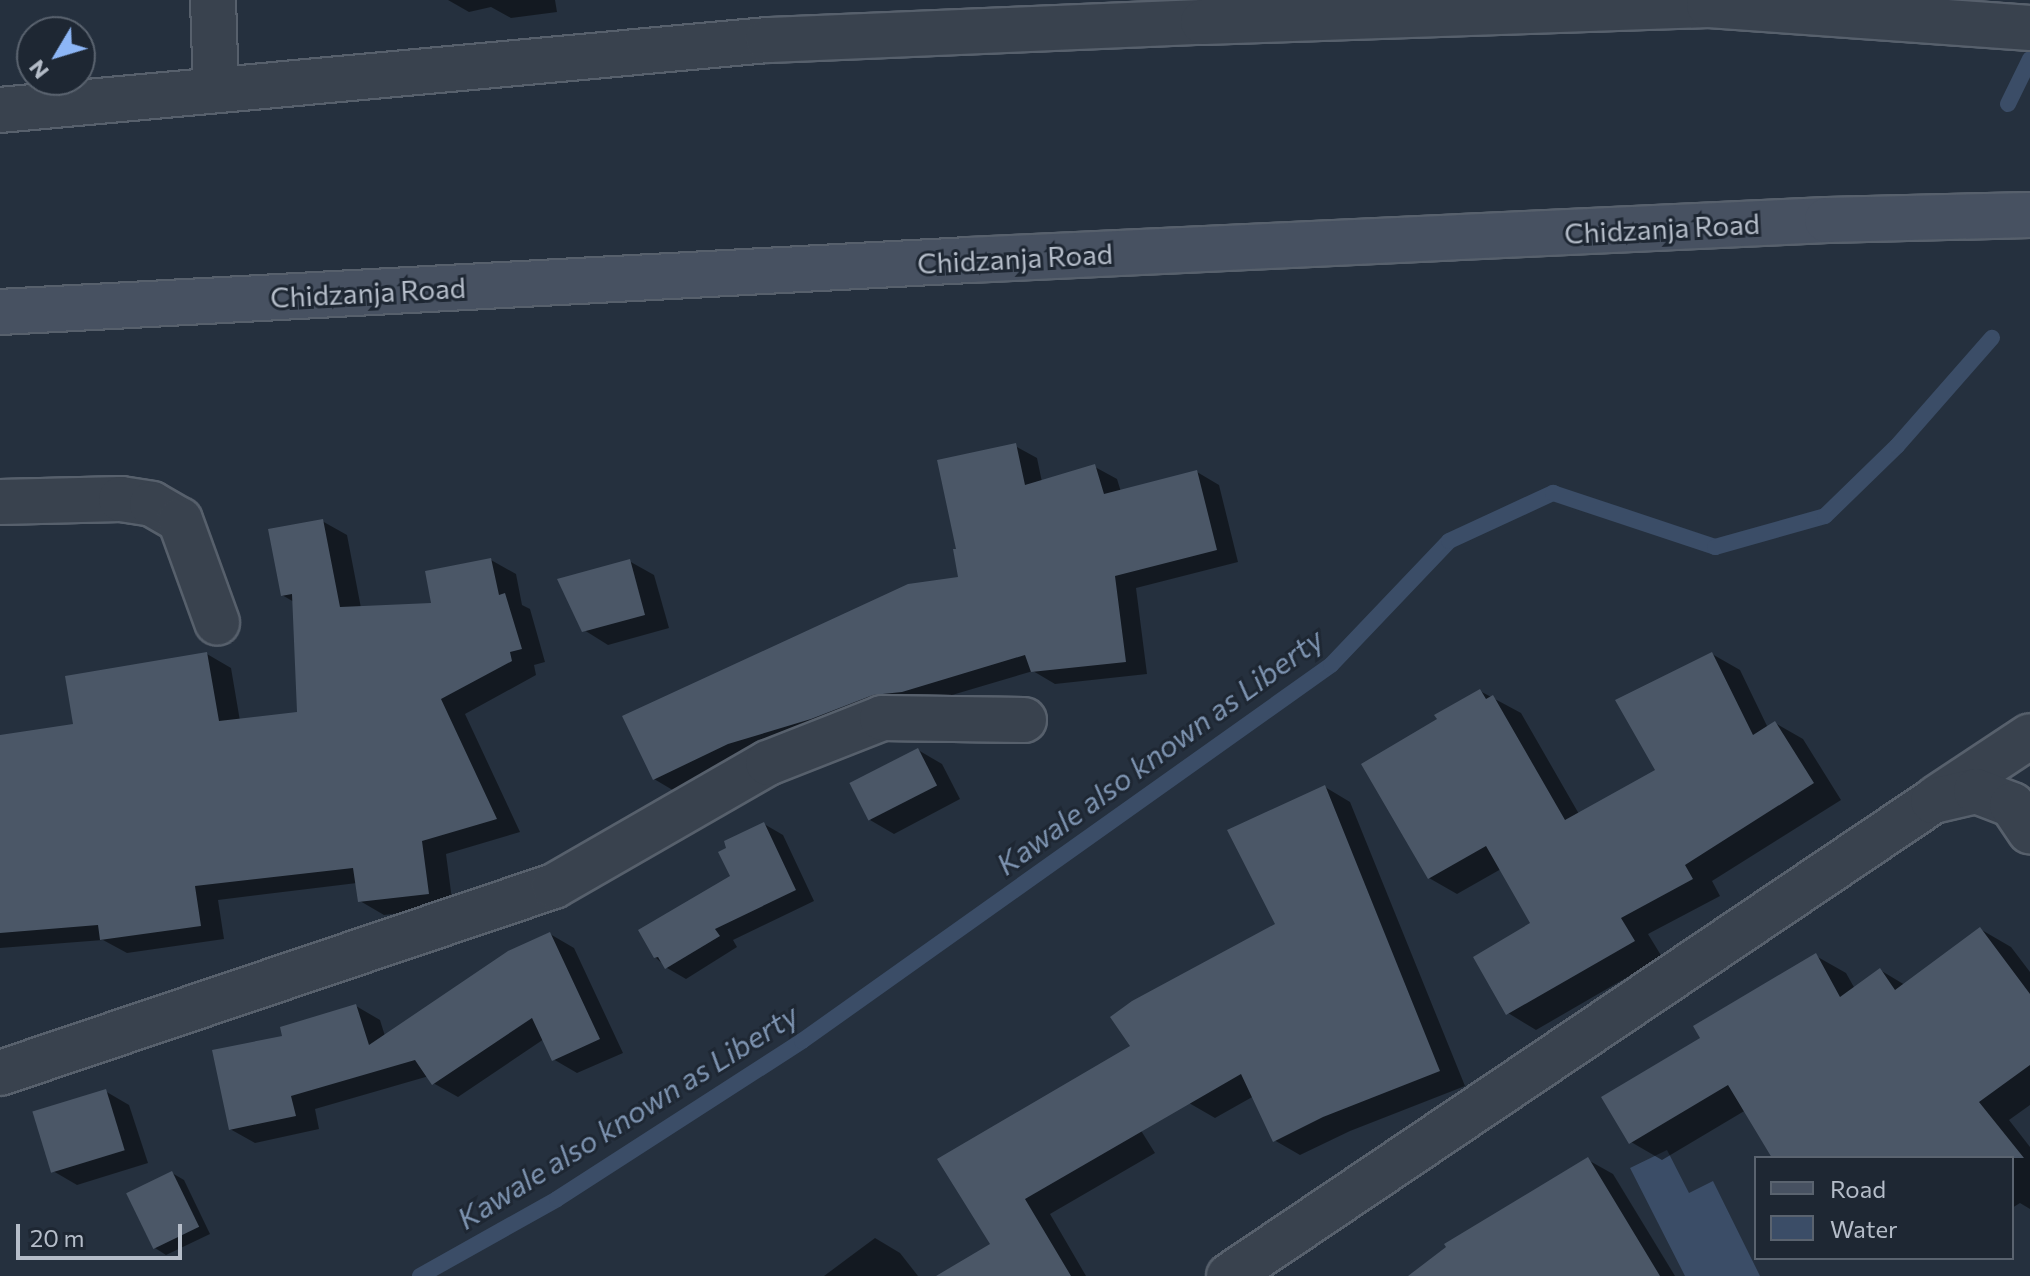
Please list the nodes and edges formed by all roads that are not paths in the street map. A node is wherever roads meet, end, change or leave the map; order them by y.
1 (213, 0) edge
2 (1839, 8) edge
3 (2030, 28) edge
4 (216, 89) junction
5 (0, 96) edge
6 (51, 104) junction
7 (0, 110) edge
8 (2030, 215) edge
9 (0, 312) edge
10 (0, 502) edge
11 (217, 622) dead end
12 (1024, 720) dead end
13 (2030, 736) edge
14 (1933, 801) junction
15 (2030, 832) edge
16 (0, 1073) edge
17 (1229, 1276) edge

1 - 4 street
2 - 3 street
2 - 4 street
4 - 6 street
5 - 6 street
6 - 7 street
8 - 9 street, Chidzanja Road
10 - 11 street
12 - 16 street
13 - 14 street
14 - 15 street
14 - 17 street

